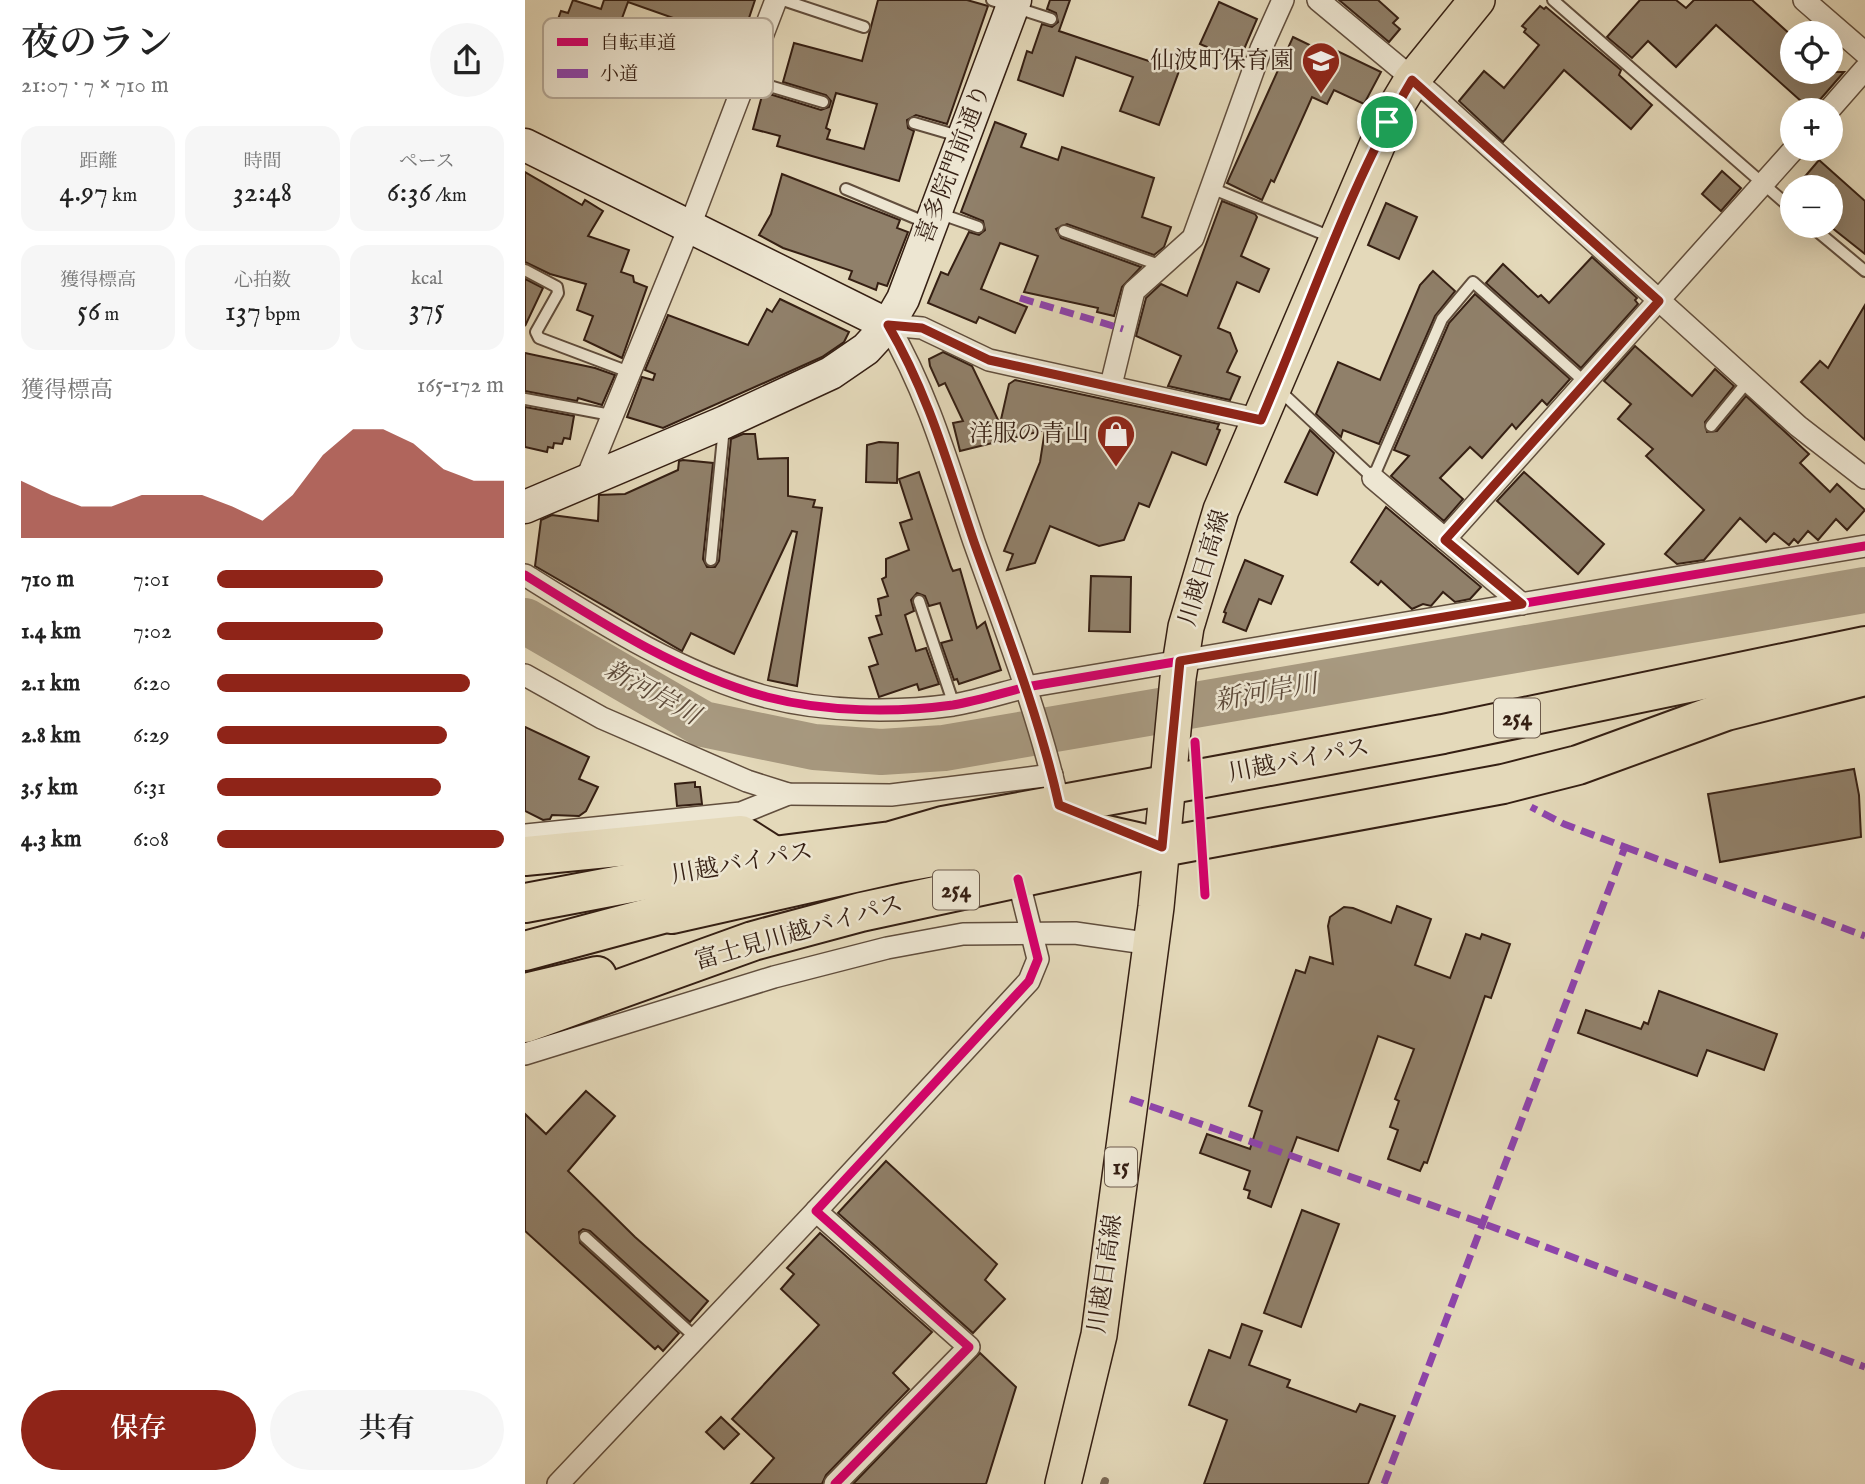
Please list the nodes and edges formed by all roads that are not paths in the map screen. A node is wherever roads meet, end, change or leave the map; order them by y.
1 (776, 0) edge
2 (783, 0) edge
3 (1283, 0) edge
4 (1318, 0) edge
5 (1477, 0) edge
6 (1553, 0) edge
7 (1804, 0) edge
8 (1006, 2) edge
9 (769, 18) edge
10 (1051, 19) dead end
11 (864, 27) dead end
12 (1865, 53) edge
13 (1865, 69) edge
14 (1412, 80) junction
15 (773, 87) edge
16 (739, 98) edge
17 (1840, 98) edge
18 (823, 102) dead end
19 (914, 123) dead end
20 (965, 138) junction
21 (525, 145) edge
22 (1783, 161) edge
23 (1763, 184) junction
24 (846, 188) dead end
25 (1211, 188) junction
26 (1780, 199) edge
27 (934, 219) junction
28 (689, 228) junction
29 (978, 228) dead end
30 (1064, 231) dead end
31 (1825, 238) edge
32 (1335, 239) junction
33 (1162, 266) junction
34 (525, 271) edge
35 (1865, 271) edge
36 (1659, 301) junction
37 (888, 325) junction
38 (629, 372) junction
39 (1748, 381) junction
40 (1587, 384) junction
41 (1111, 385) junction
42 (1275, 387) junction
43 (525, 399) edge
44 (611, 415) junction
45 (1261, 420) junction
46 (725, 422) junction
47 (1711, 426) dead end
48 (1373, 478) junction
49 (1865, 478) edge
50 (586, 481) junction
51 (525, 506) edge
52 (1445, 540) junction
53 (1865, 546) edge
54 (711, 560) dead end
55 (525, 575) edge
56 (919, 601) dead end
57 (1522, 604) junction
58 (1865, 646) edge
59 (1179, 669) junction
60 (525, 675) edge
61 (1865, 676) edge
62 (1029, 697) junction
63 (954, 705) junction
64 (1054, 781) junction
65 (1168, 786) junction
66 (788, 794) junction
67 (525, 835) edge
68 (891, 841) junction
69 (1162, 847) junction
70 (525, 856) edge
71 (774, 856) junction
72 (1018, 879) junction
73 (525, 903) edge
74 (672, 914) junction
75 (1031, 932) junction
76 (753, 941) junction
77 (1151, 944) junction
78 (525, 951) edge
79 (525, 993) edge
80 (525, 1023) edge
81 (525, 1054) edge
82 (816, 1211) junction
83 (585, 1237) dead end
84 (696, 1338) junction
85 (558, 1484) edge
86 (835, 1484) edge
87 (1063, 1484) edge

1 - 9 street
2 - 11 lane
3 - 25 street
4 - 14 street
5 - 14 main road, 川越日高線 / 15
6 - 23 lane
7 - 12 street
8 - 10 lane
8 - 20 street, 喜多院門前通り
13 - 17 street
14 - 32 main road, 川越日高線 / 15
14 - 36 street
15 - 18 lane
16 - 28 street
19 - 20 lane
20 - 27 street, 喜多院門前通り
21 - 28 street
22 - 23 street
23 - 26 lane
23 - 36 street
24 - 27 lane
25 - 32 lane
25 - 33 street
27 - 29 lane
27 - 37 street, 喜多院門前通り
28 - 37 street
28 - 38 street
30 - 33 lane
31 - 35 lane
32 - 42 main road, 川越日高線 / 15
33 - 41 street
34 - 38 lane
36 - 39 street
36 - 40 street
37 - 41 street
37 - 46 street, 喜多院門前通り
37 - 62 street
38 - 44 street
39 - 47 lane
39 - 49 street
40 - 48 lane
40 - 52 street
41 - 45 street
42 - 45 main road, 川越日高線 / 15
42 - 48 lane
43 - 44 lane
44 - 50 street
45 - 59 main road, 川越日高線 / 15
46 - 50 street, 喜多院門前通り
46 - 54 lane
48 - 52 street
50 - 51 street, 喜多院門前通り
52 - 57 street
53 - 57 street
55 - 63 street
56 - 63 lane
57 - 59 street
58 - 65 highway, 川越バイパス / 254
59 - 62 street
59 - 65 main road, 川越日高線 / 15
60 - 66 street
61 - 69 highway, 254
62 - 63 street
62 - 64 street
64 - 65 highway, 川越バイパス / 254
64 - 66 street
64 - 68 highway, 川越バイパス / 254
64 - 69 street
65 - 69 main road, 川越日高線 / 15
66 - 67 street
68 - 71 highway, 川越バイパス / 254
68 - 74 highway, 254
69 - 72 highway, 富士見川越バイパス / 254
69 - 74 highway
69 - 77 main road, 川越日高線 / 15
70 - 71 highway
71 - 73 highway, 川越バイパス / 254
72 - 75 street
72 - 76 highway, 富士見川越バイパス / 254
74 - 78 highway, 254
75 - 77 street
75 - 81 street
75 - 82 street
76 - 79 highway, 254
76 - 80 highway, 富士見川越バイパス / 254
77 - 87 main road, 川越日高線 / 15
82 - 84 street
82 - 86 street
83 - 84 lane
84 - 85 street

